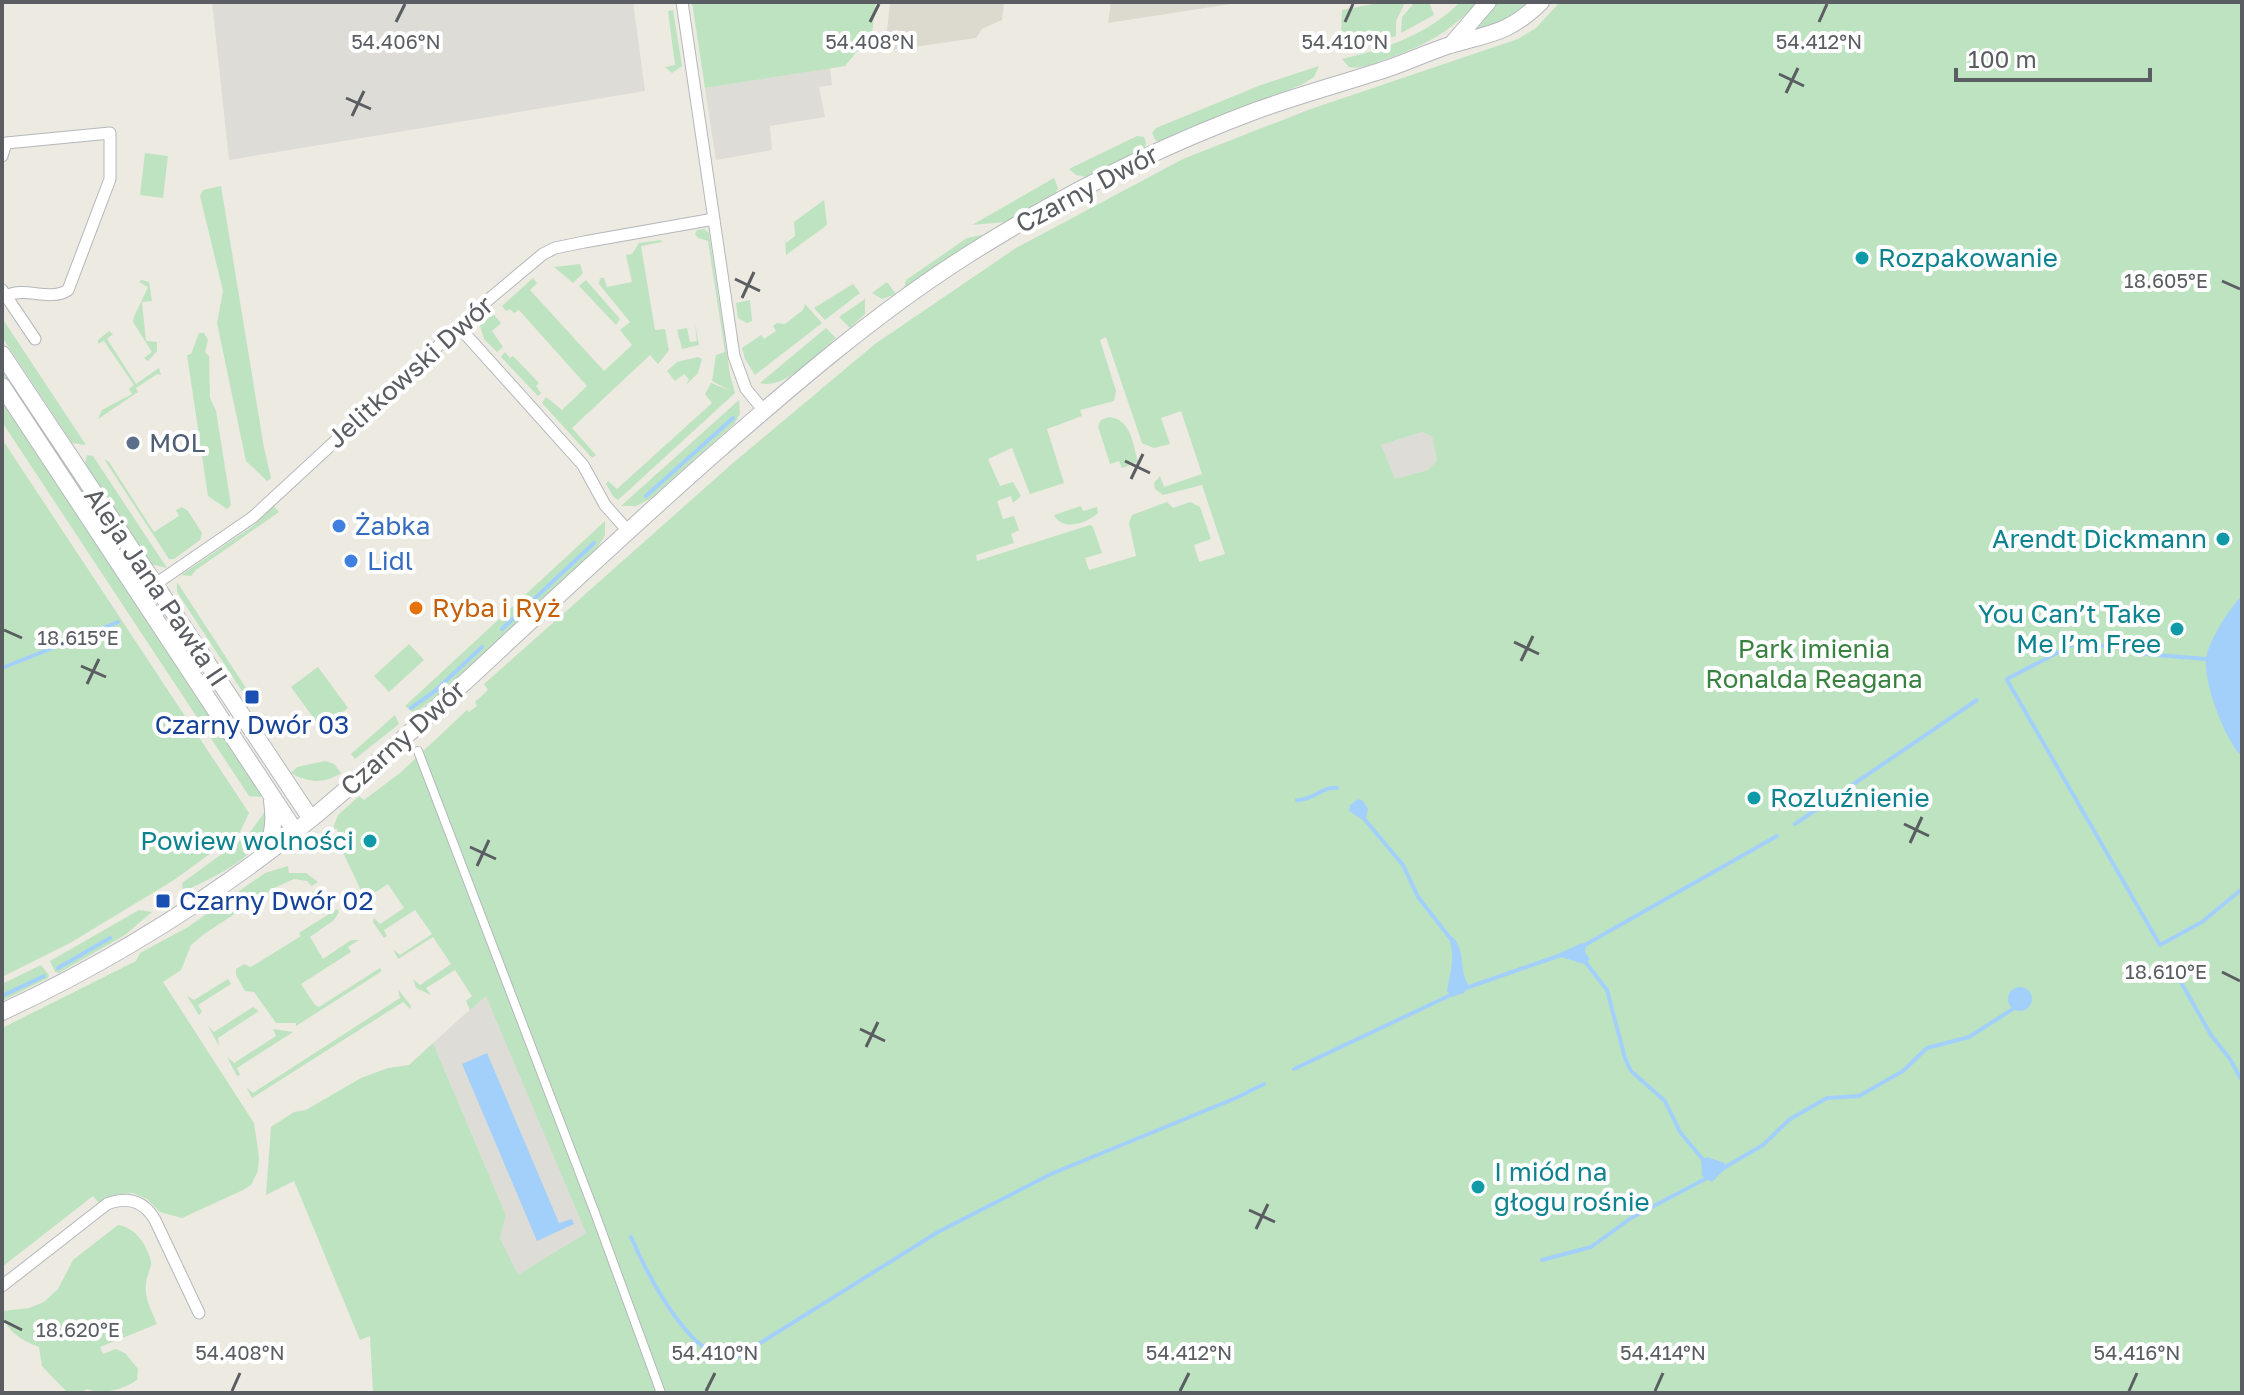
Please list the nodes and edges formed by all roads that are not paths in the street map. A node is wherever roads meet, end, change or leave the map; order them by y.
1 (682, 2) edge
2 (1488, 2) edge
3 (1541, 2) edge
4 (1451, 45) junction
5 (2, 156) edge
6 (714, 219) junction
7 (4, 293) edge
8 (459, 327) junction
9 (35, 339) dead end
10 (2, 354) edge
11 (2, 386) edge
12 (764, 411) junction
13 (628, 531) junction
14 (154, 585) junction
15 (135, 588) junction
16 (418, 751) dead end
17 (271, 795) junction
18 (311, 819) junction
19 (295, 831) junction
20 (265, 853) junction
21 (2, 1012) edge
22 (2, 1286) edge
23 (199, 1313) dead end
24 (661, 1393) edge

1 - 6 street
2 - 4 main road, Czarny Dwór
3 - 4 main road, Czarny Dwór
4 - 12 main road, Czarny Dwór
5 - 7 street
6 - 8 street, Jelitkowski Dwór
6 - 12 street
7 - 9 street
8 - 13 street
8 - 14 street, Jelitkowski Dwór
10 - 14 main road, Aleja Jana Pawła II
11 - 15 main road, Aleja Jana Pawła II
12 - 13 main road, Czarny Dwór
13 - 18 main road, Czarny Dwór
14 - 15 street, Jelitkowski Dwór
14 - 18 main road, Aleja Jana Pawła II
15 - 17 main road, Aleja Jana Pawła II
16 - 24 street
17 - 19 main road, Aleja Jana Pawła II
17 - 20 main road
18 - 19 main road, Czarny Dwór
19 - 20 main road, Czarny Dwór
20 - 21 main road, Czarny Dwór
22 - 23 street

